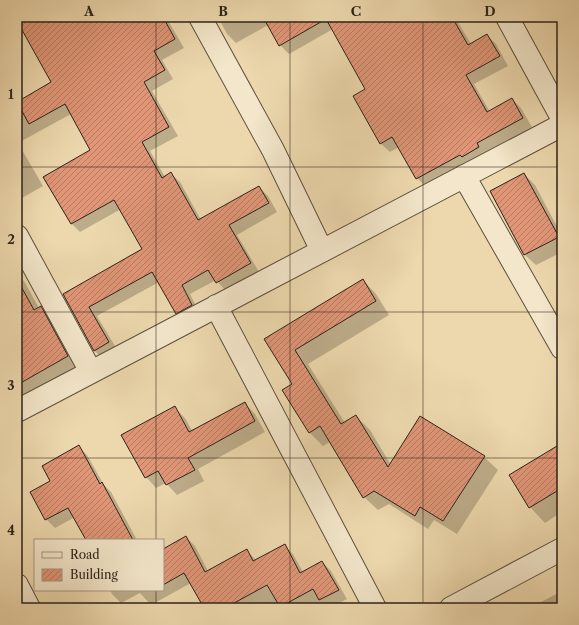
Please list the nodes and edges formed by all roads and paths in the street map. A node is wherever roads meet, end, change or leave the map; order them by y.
1 (200, 17) edge
2 (507, 17) edge
3 (562, 118) edge
4 (562, 125) edge
5 (464, 176) junction
6 (17, 236) edge
7 (322, 251) junction
8 (216, 306) junction
9 (562, 348) edge
10 (91, 372) junction
11 (17, 411) edge
12 (562, 549) edge
13 (17, 585) edge
14 (29, 608) edge
15 (374, 608) edge
16 (451, 608) edge

1 - 7 street
2 - 3 street
4 - 5 street
5 - 7 street
5 - 9 street
6 - 10 street
7 - 8 street
8 - 10 street
8 - 15 street
10 - 11 street
12 - 16 street
13 - 14 street

